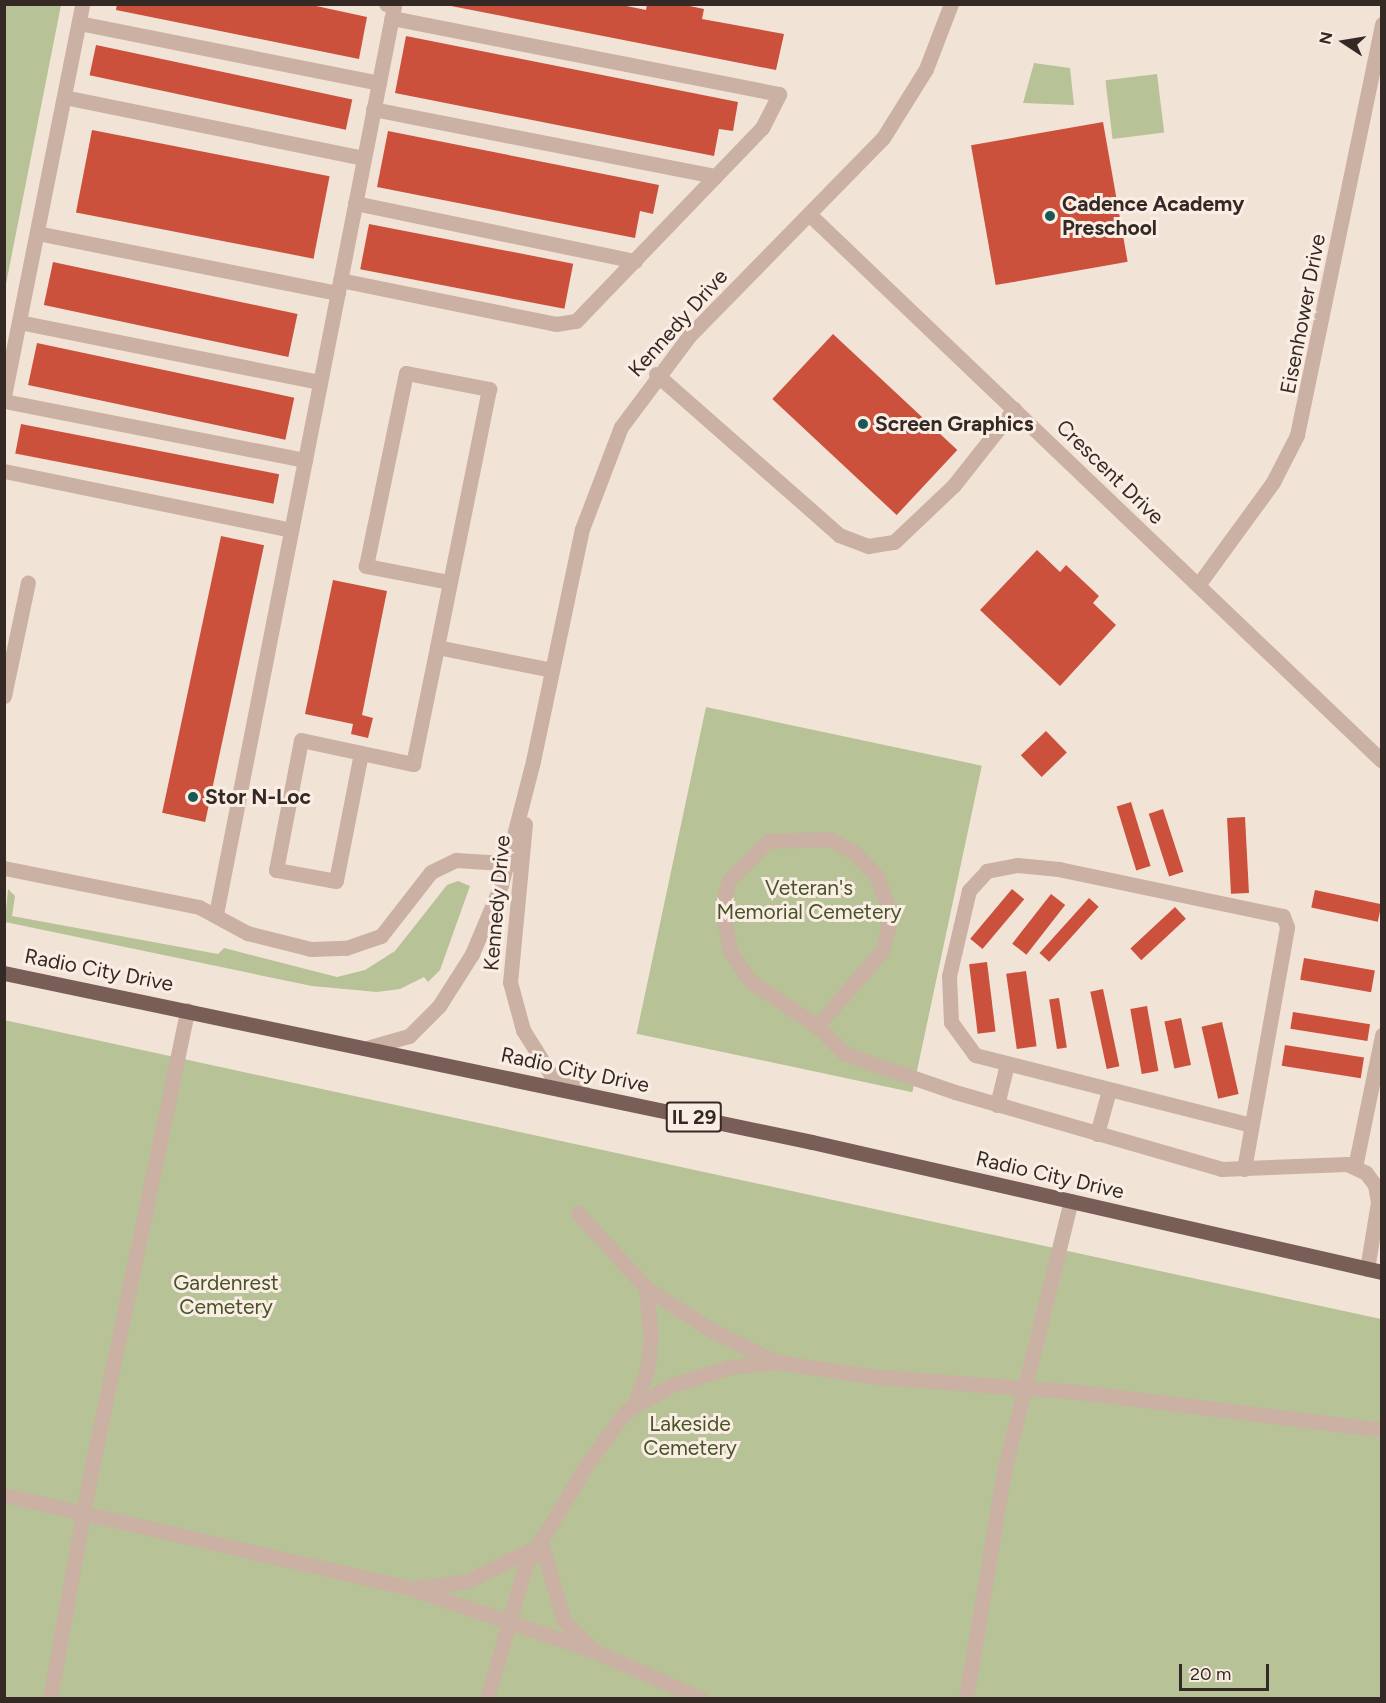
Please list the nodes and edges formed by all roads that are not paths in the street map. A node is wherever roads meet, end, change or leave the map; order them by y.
1 (82, 4) edge
2 (951, 4) edge
3 (389, 11) edge
4 (79, 23) junction
5 (1382, 24) edge
6 (379, 83) junction
7 (64, 97) junction
8 (374, 109) junction
9 (363, 158) junction
10 (716, 176) junction
11 (355, 203) junction
12 (810, 214) junction
13 (37, 233) junction
14 (634, 261) junction
15 (339, 287) junction
16 (19, 322) junction
17 (656, 374) junction
18 (320, 382) junction
19 (4, 396) edge
20 (4, 401) edge
21 (1014, 409) junction
22 (305, 460) junction
23 (4, 471) edge
24 (291, 530) junction
25 (28, 582) dead end
26 (449, 582) junction
27 (1198, 585) junction
28 (437, 647) junction
29 (552, 670) junction
30 (4, 696) edge
31 (361, 753) junction
32 (1382, 761) edge
33 (513, 863) junction
34 (4, 868) edge
35 (216, 914) junction
36 (4, 973) edge
37 (187, 1010) junction
38 (817, 1026) junction
39 (1382, 1035) edge
40 (370, 1047) junction
41 (1007, 1064) junction
42 (1109, 1090) junction
43 (584, 1093) junction
44 (997, 1105) junction
45 (1251, 1125) junction
46 (1097, 1134) junction
47 (1355, 1167) junction
48 (1244, 1169) junction
49 (1071, 1201) junction
50 (578, 1213) dead end
51 (1374, 1270) edge
52 (646, 1288) junction
53 (776, 1362) junction
54 (1027, 1389) junction
55 (633, 1407) junction
56 (1382, 1430) edge
57 (4, 1495) edge
58 (85, 1512) junction
59 (540, 1539) junction
60 (413, 1588) junction
61 (506, 1624) junction
62 (594, 1651) junction
63 (50, 1698) edge
64 (487, 1698) edge
65 (699, 1698) edge
66 (966, 1698) edge

1 - 4 street
2 - 12 street, Kennedy Drive
3 - 6 street
3 - 10 street
4 - 6 street
4 - 7 street
5 - 27 street, Eisenhower Drive
6 - 8 street
7 - 9 street
7 - 13 street
8 - 9 street
8 - 10 street
9 - 11 street
10 - 14 street
11 - 14 street
11 - 15 street
12 - 17 street, Kennedy Drive
12 - 21 street, Crescent Drive
13 - 15 street
13 - 16 street
14 - 15 street
15 - 18 street
16 - 18 street
16 - 19 street
17 - 21 street
17 - 29 street, Kennedy Drive
18 - 22 street
20 - 22 street
21 - 27 street, Crescent Drive
22 - 24 street
23 - 24 street
24 - 35 street
25 - 30 street
26 - 26 street
26 - 28 street
27 - 32 street, Crescent Drive
28 - 29 street
28 - 31 street
29 - 33 street, Kennedy Drive
31 - 31 street
33 - 35 street
33 - 40 street, Kennedy Drive
33 - 43 street, Kennedy Drive
34 - 35 street
36 - 37 main road, Radio City Drive / IL 29
37 - 40 main road, Radio City Drive / IL 29
37 - 58 street
38 - 38 street
38 - 44 street
39 - 47 street
40 - 43 main road, Radio City Drive / IL 29
41 - 42 street
41 - 44 street
41 - 45 street
42 - 45 street
42 - 46 street
43 - 49 main road, Radio City Drive / IL 29
44 - 46 street
45 - 48 street
46 - 48 street
47 - 48 street
47 - 51 street
49 - 51 main road, Radio City Drive / IL 29
49 - 54 street
50 - 52 street
52 - 53 street
52 - 55 street
53 - 54 street
53 - 55 street
54 - 56 street
54 - 66 street
55 - 59 street
57 - 58 street
58 - 60 street
58 - 63 street
59 - 60 street
59 - 61 street
59 - 62 street
60 - 61 street
61 - 62 street
61 - 64 street
62 - 65 street

